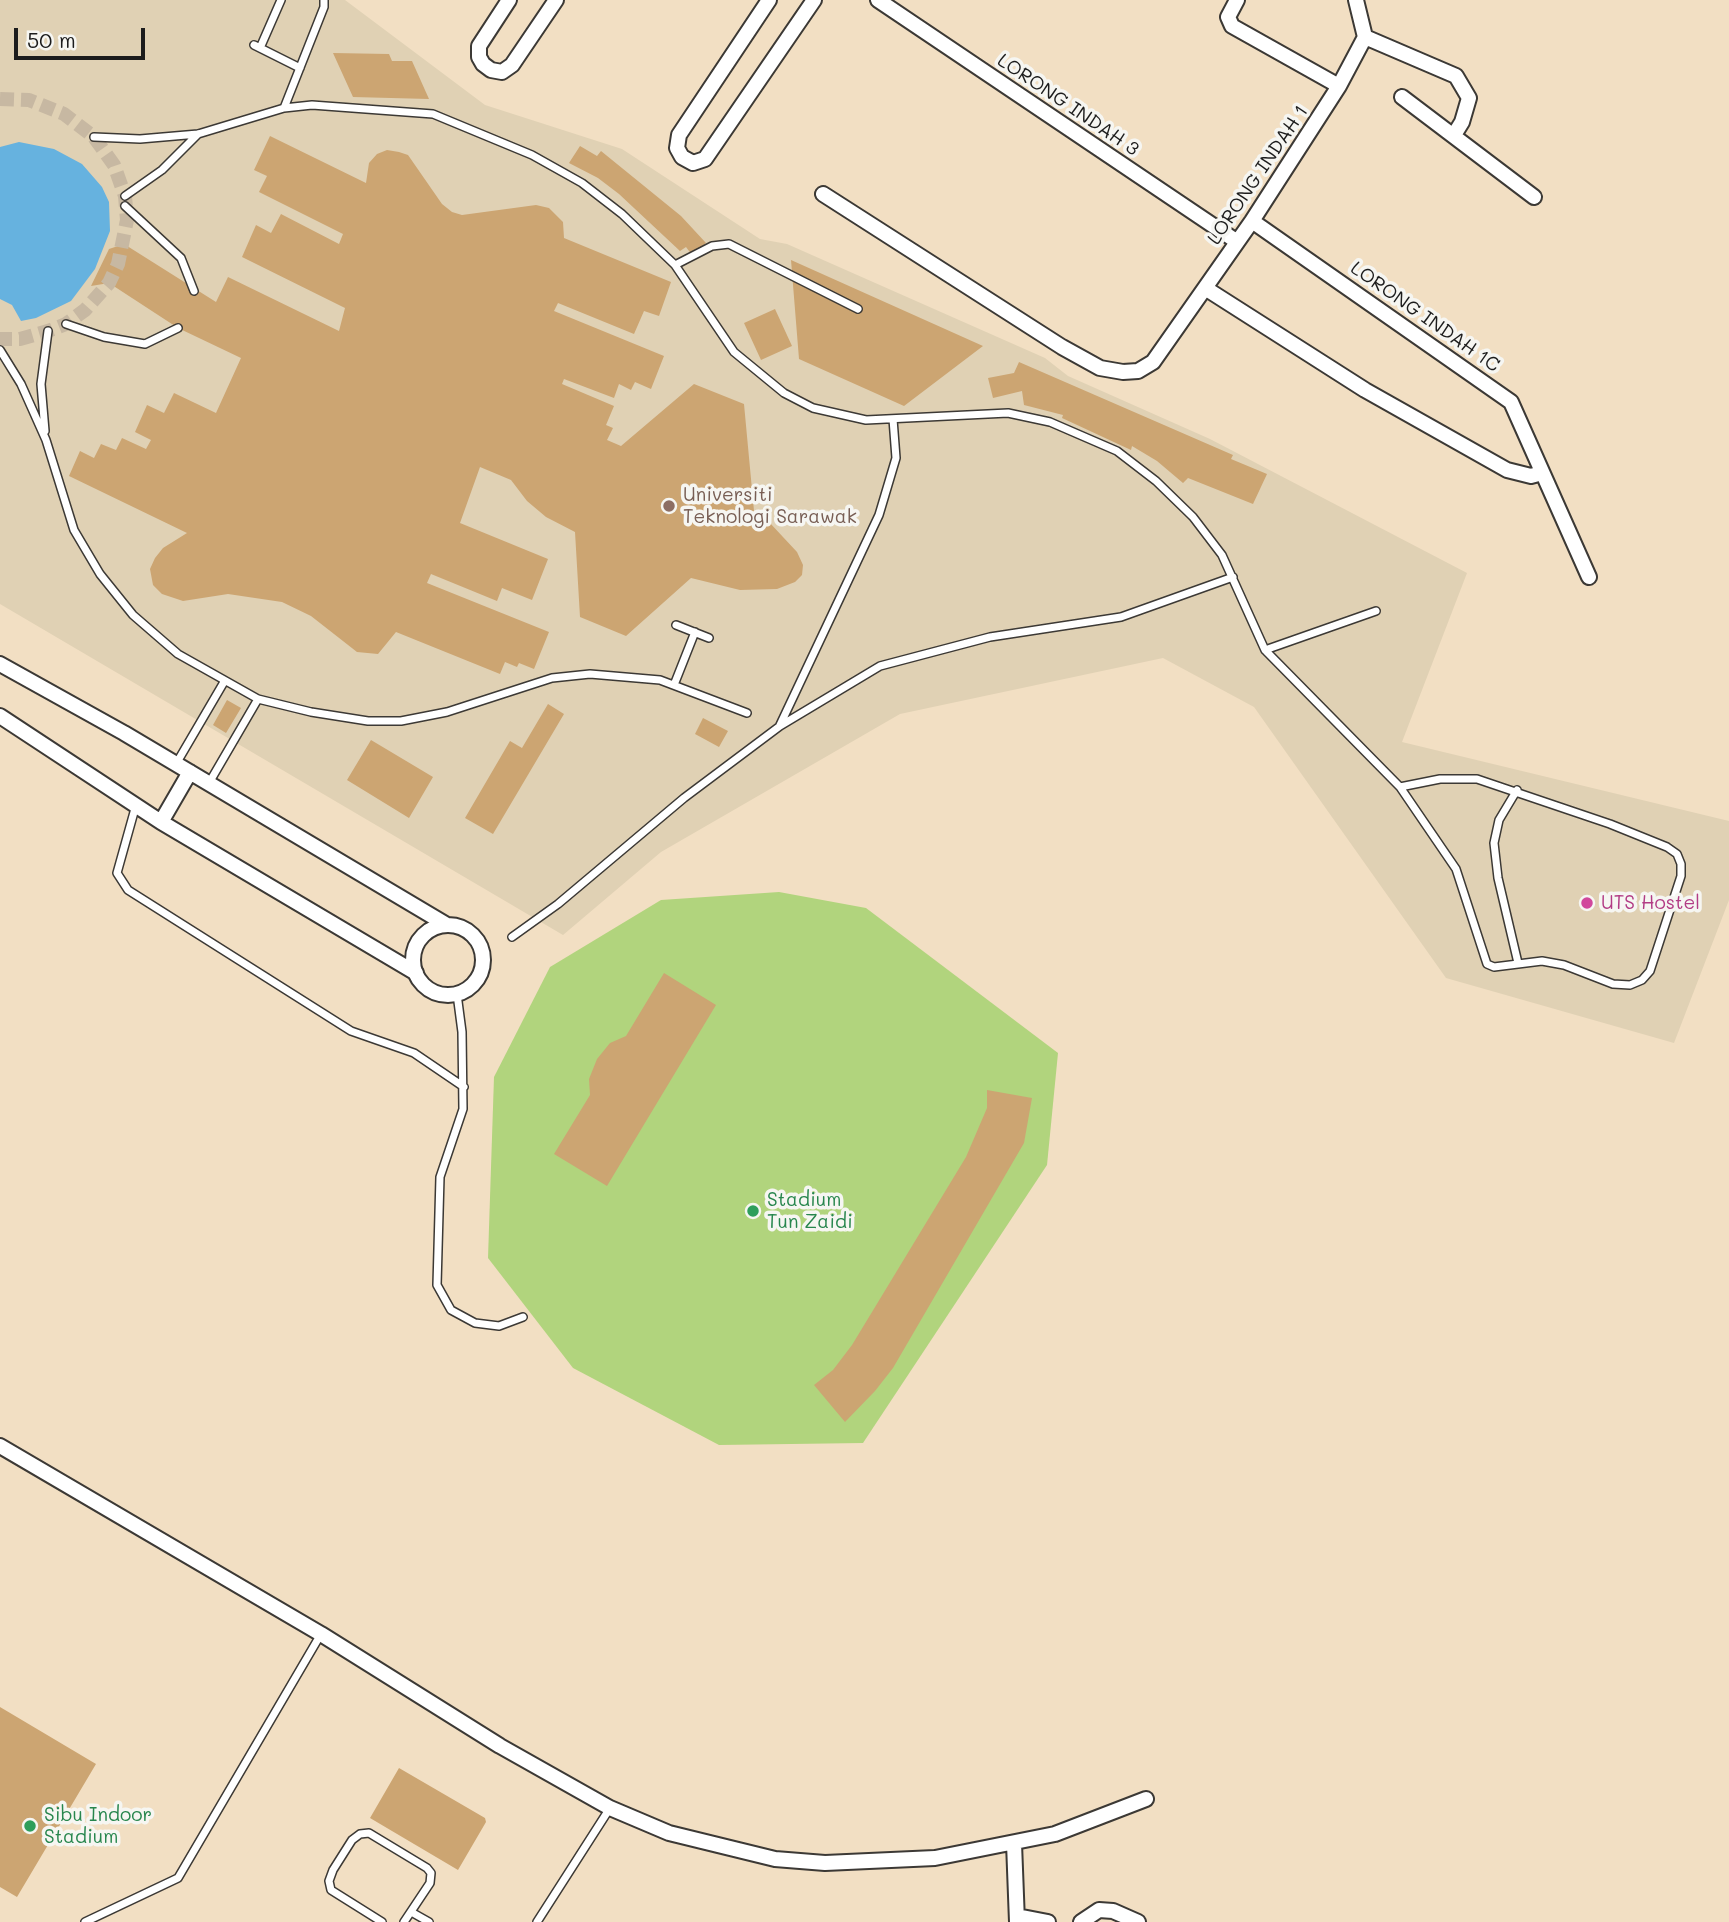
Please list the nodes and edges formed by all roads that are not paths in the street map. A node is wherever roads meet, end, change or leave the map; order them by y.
1 (281, 0) edge
2 (324, 0) edge
3 (509, 0) edge
4 (556, 0) edge
5 (769, 0) edge
6 (814, 0) edge
7 (878, 0) edge
8 (1237, 0) edge
9 (1356, 0) edge
10 (1364, 37) junction
11 (300, 68) junction
12 (1339, 86) junction
13 (1402, 97) dead end
14 (284, 108) junction
15 (198, 134) junction
16 (1454, 135) junction
17 (94, 137) dead end
18 (823, 194) dead end
19 (125, 196) dead end
20 (1534, 197) dead end
21 (125, 206) dead end
22 (1252, 221) junction
23 (1236, 241) junction
24 (675, 265) junction
25 (1205, 288) junction
26 (194, 291) dead end
27 (858, 309) dead end
28 (66, 324) dead end
29 (178, 328) dead end
30 (48, 331) dead end
31 (0, 350) edge
32 (893, 419) junction
33 (47, 440) junction
34 (1542, 473) junction
35 (1233, 577) junction
36 (1588, 577) dead end
37 (1376, 611) dead end
38 (676, 625) dead end
39 (695, 632) junction
40 (709, 638) dead end
41 (1265, 650) junction
42 (0, 664) edge
43 (224, 682) junction
44 (674, 685) junction
45 (258, 699) junction
46 (747, 713) dead end
47 (0, 716) edge
48 (780, 726) junction
49 (176, 764) junction
50 (190, 772) junction
51 (209, 783) junction
52 (1400, 788) junction
53 (1517, 790) junction
54 (136, 805) junction
55 (161, 822) junction
56 (447, 925) junction
57 (512, 937) dead end
58 (1517, 963) junction
59 (416, 973) junction
60 (457, 994) junction
61 (464, 1087) junction
62 (523, 1317) dead end
63 (0, 1446) edge
64 (321, 1634) junction
65 (1146, 1799) dead end
66 (610, 1808) junction
67 (1014, 1843) junction
68 (413, 1913) junction
69 (1017, 1919) edge
70 (85, 1922) edge
71 (382, 1922) edge
72 (404, 1922) edge
73 (429, 1922) edge
74 (537, 1922) edge
75 (1048, 1922) edge
76 (1081, 1922) edge
77 (1138, 1922) edge

1 - 11 lane
2 - 11 lane
3 - 4 street
5 - 6 street
7 - 23 street, LORONG INDAH 3
8 - 12 street
9 - 10 street
10 - 12 street, LORONG INDAH 1
10 - 16 street
11 - 14 lane
12 - 22 street, LORONG INDAH 1
13 - 16 street
14 - 15 lane
14 - 24 lane
15 - 17 lane
15 - 19 lane
16 - 20 street
18 - 25 street, LORONG INDAH 1
21 - 26 lane
22 - 23 street, LORONG INDAH 1
22 - 34 street, LORONG INDAH 1C
23 - 25 street, LORONG INDAH 1
24 - 27 lane
24 - 32 lane
25 - 34 street
28 - 29 lane
30 - 33 lane
31 - 33 lane
32 - 35 lane
32 - 48 lane
33 - 43 lane
34 - 36 street, LORONG INDAH 1C
35 - 41 lane
35 - 48 lane
37 - 41 lane
38 - 39 lane
39 - 40 lane
39 - 44 lane
41 - 52 lane
42 - 49 street
43 - 45 lane
43 - 49 lane
44 - 45 lane
44 - 46 lane
45 - 51 lane
47 - 54 street
48 - 57 lane
49 - 50 street
50 - 51 street
50 - 55 street
51 - 56 street
52 - 53 lane
52 - 58 lane
53 - 58 lane
53 - 58 lane
54 - 55 street
54 - 61 lane
55 - 59 street
56 - 59 street
56 - 60 street
59 - 60 street
60 - 61 lane
61 - 62 lane
63 - 64 street
64 - 66 street
64 - 70 lane
65 - 67 street
66 - 67 street
66 - 74 lane
67 - 69 street
68 - 71 lane
68 - 72 lane
68 - 73 lane
69 - 75 street
76 - 77 street

